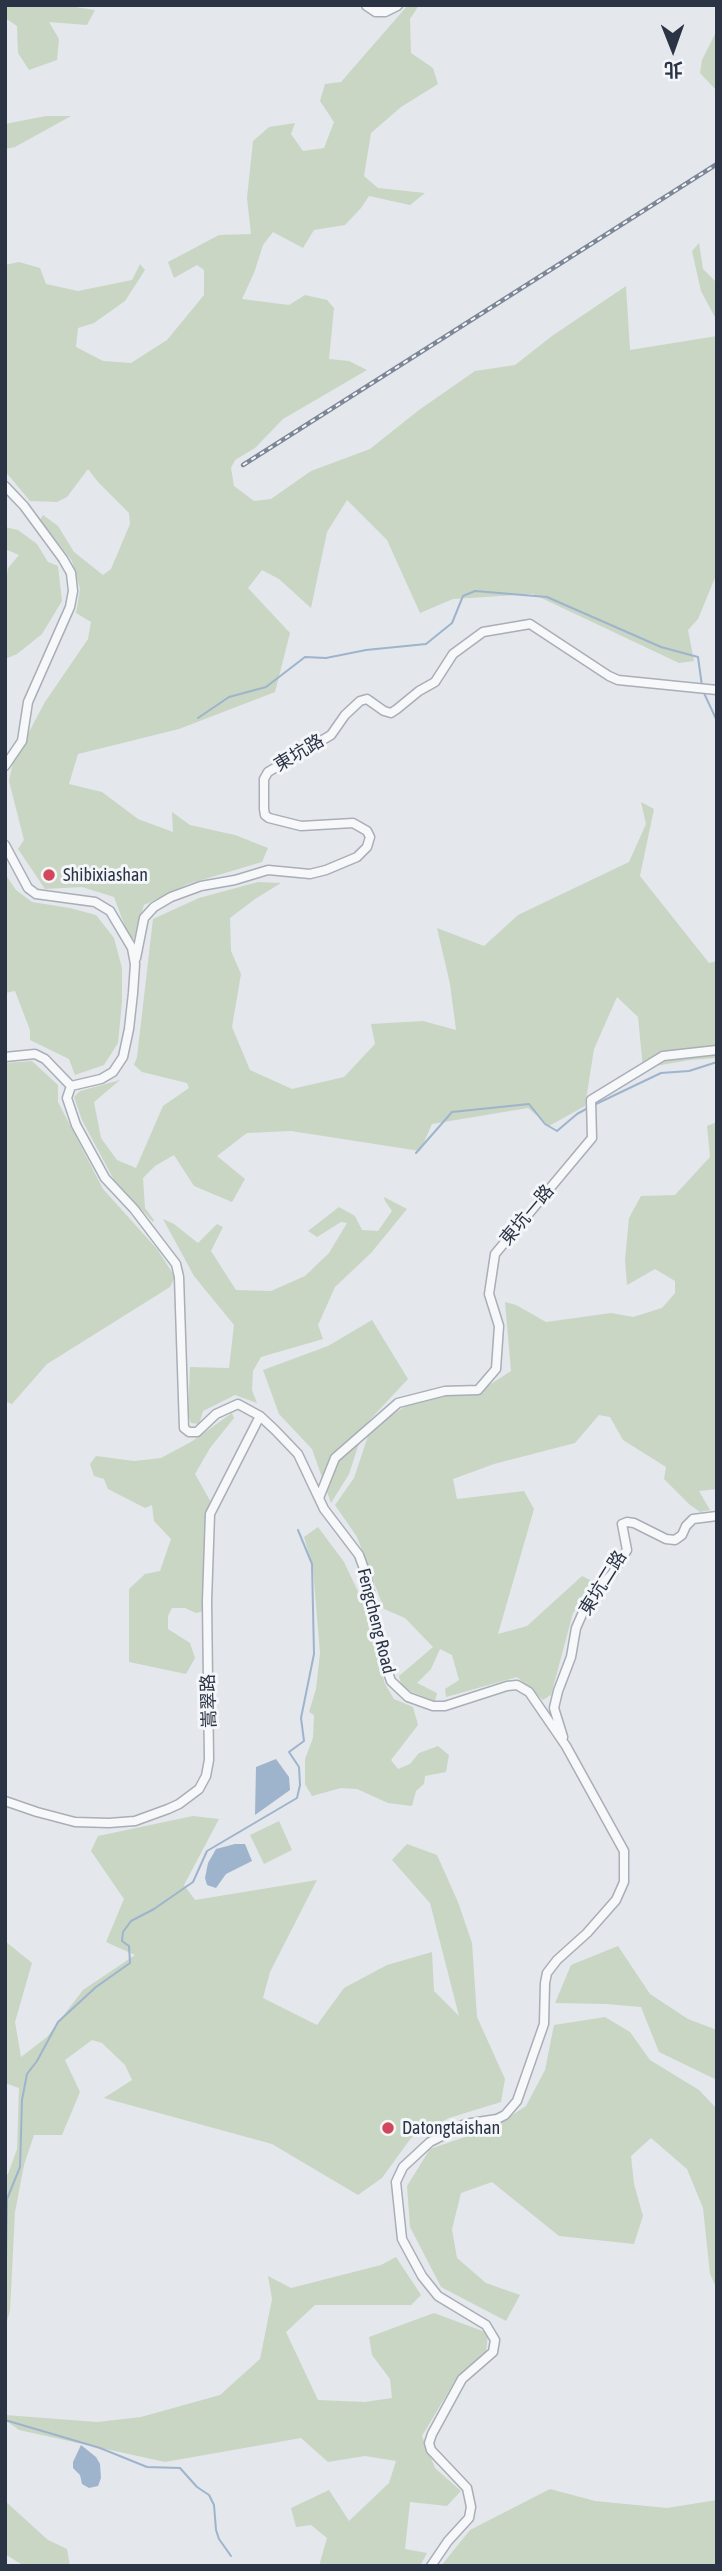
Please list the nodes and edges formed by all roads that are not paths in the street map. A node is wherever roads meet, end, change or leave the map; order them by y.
1 (368, 5) edge
2 (397, 5) edge
3 (5, 486) edge
4 (717, 690) edge
5 (5, 766) edge
6 (5, 845) edge
7 (135, 964) junction
8 (717, 1051) edge
9 (5, 1057) edge
10 (71, 1086) junction
11 (260, 1416) junction
12 (319, 1498) junction
13 (717, 1516) edge
14 (566, 1746) junction
15 (5, 1801) edge
16 (432, 2566) edge

1 - 2 street
3 - 5 street
4 - 7 street, 東坑路
6 - 7 street
7 - 10 street
8 - 12 street, 東坑一路
9 - 10 street
10 - 11 street
11 - 12 street, Fengcheng Road
11 - 15 street, 嵩翠路
12 - 14 street, Fengcheng Road
13 - 14 street, 東坑二路
14 - 16 street, Fengcheng Road

